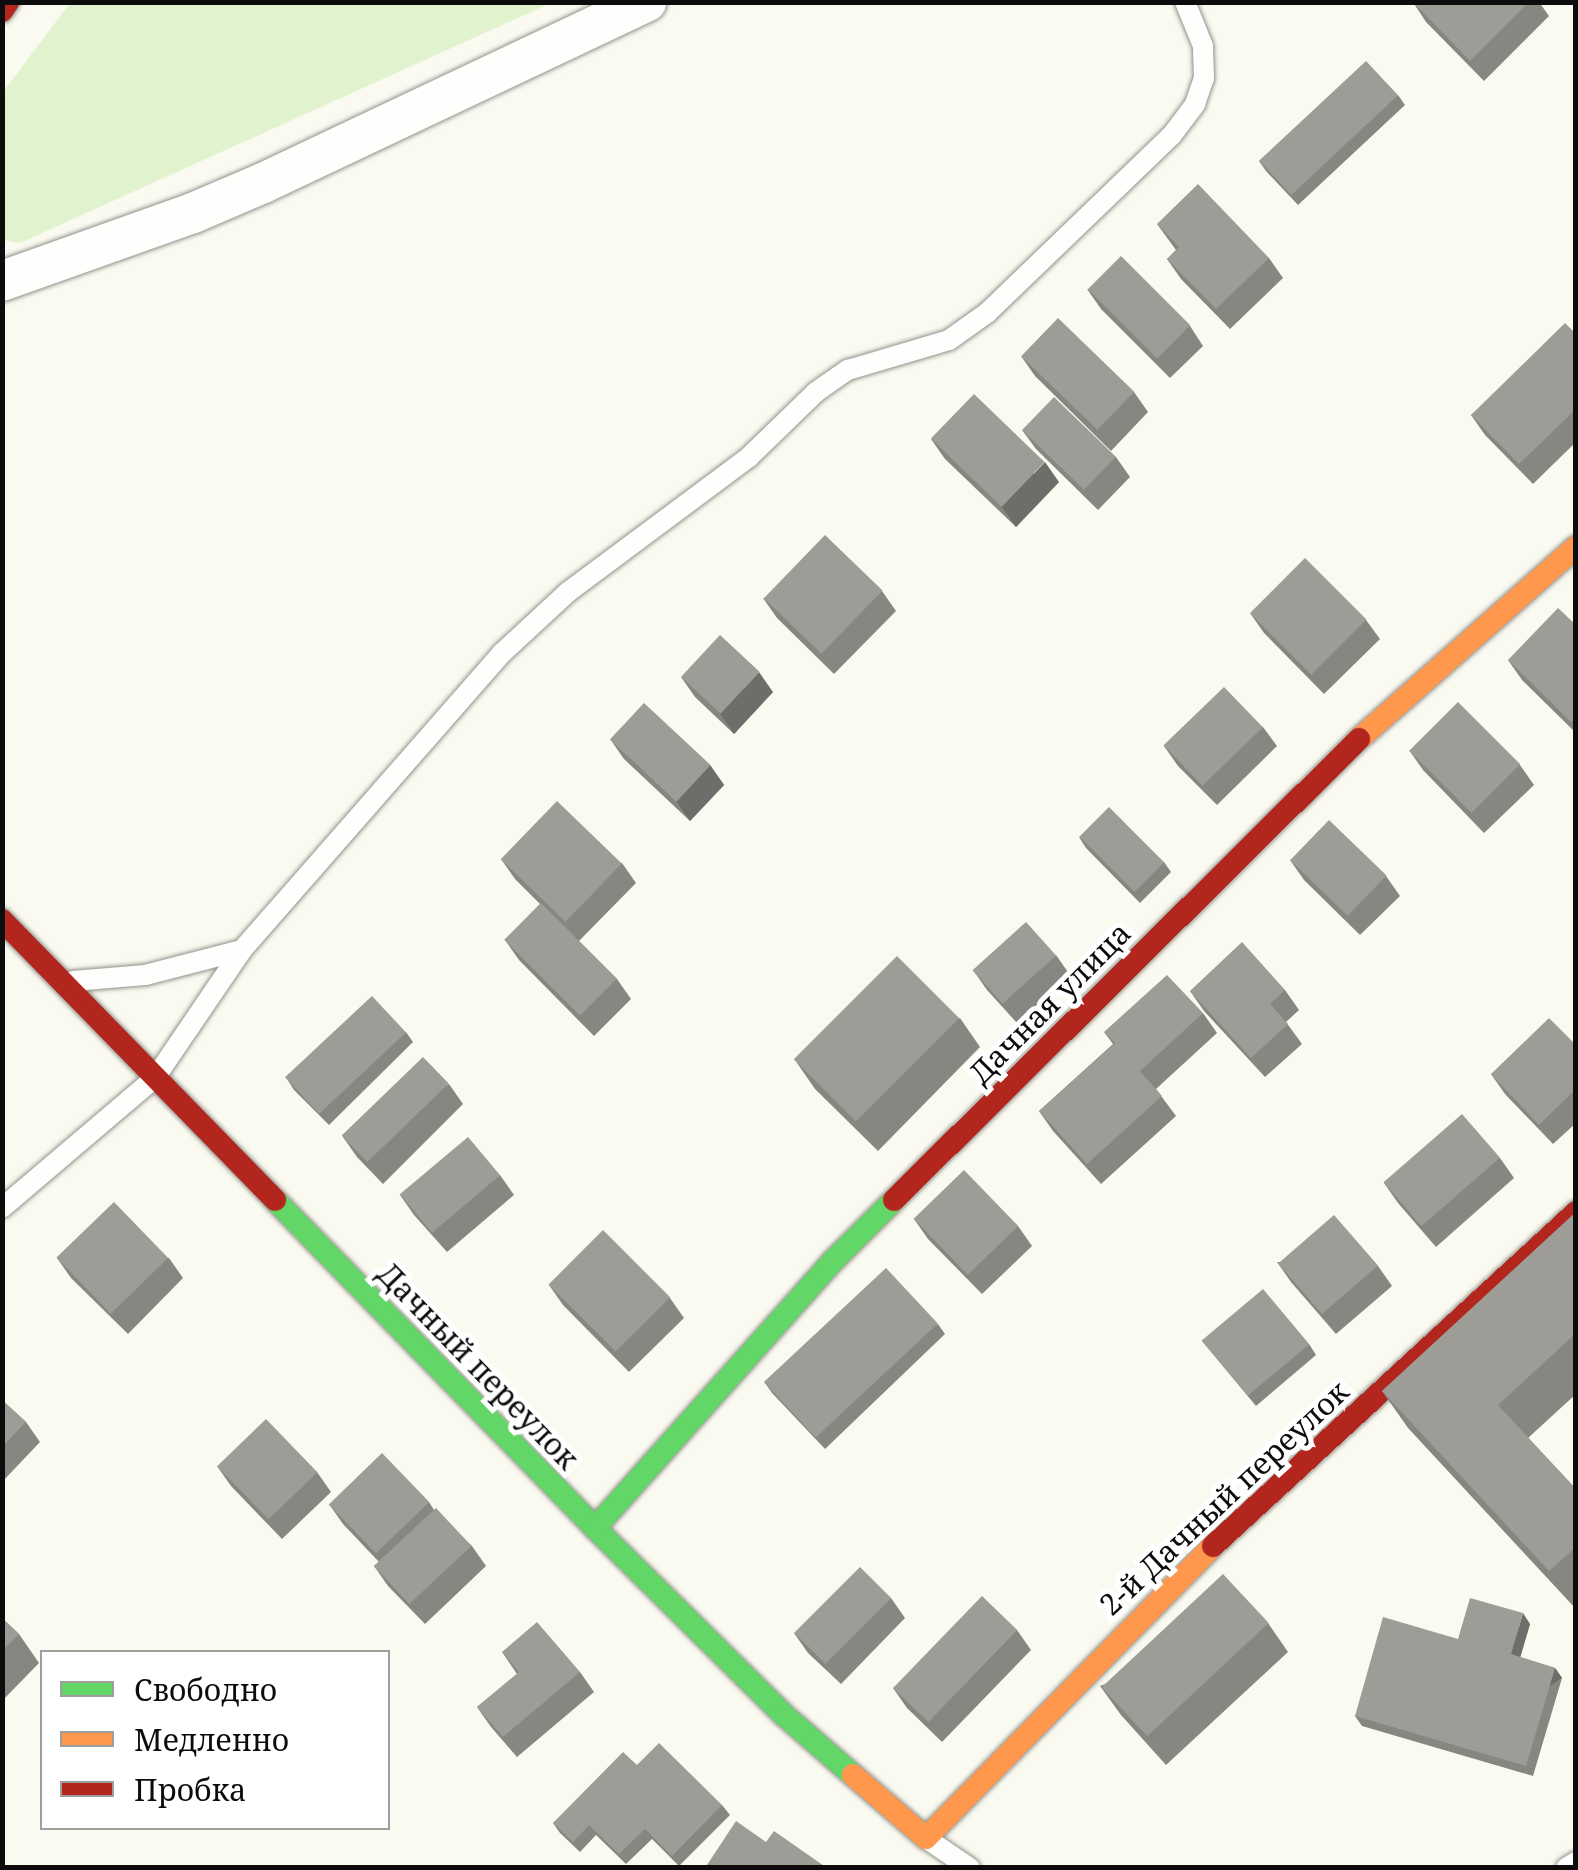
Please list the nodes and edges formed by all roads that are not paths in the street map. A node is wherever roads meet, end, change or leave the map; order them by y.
1 (8, 2) edge
2 (646, 2) edge
3 (1185, 2) edge
4 (2, 11) edge
5 (2, 282) edge
6 (1576, 547) edge
7 (2, 920) edge
8 (242, 950) junction
9 (60, 982) junction
10 (155, 1078) junction
11 (2, 1208) edge
12 (1576, 1212) edge
13 (595, 1528) junction
14 (926, 1838) junction
15 (1576, 1862) edge
16 (970, 1868) edge
17 (1566, 1868) edge

1 - 4 street
2 - 5 street
3 - 8 lane
6 - 13 street, Дачная улица
7 - 9 street, Дачный переулок
8 - 9 lane
8 - 10 lane
9 - 10 street, Дачный переулок
10 - 11 lane
10 - 13 street, Дачный переулок
12 - 14 street, 2-й Дачный переулок
13 - 14 street, Дачный переулок
14 - 16 lane
15 - 17 lane

